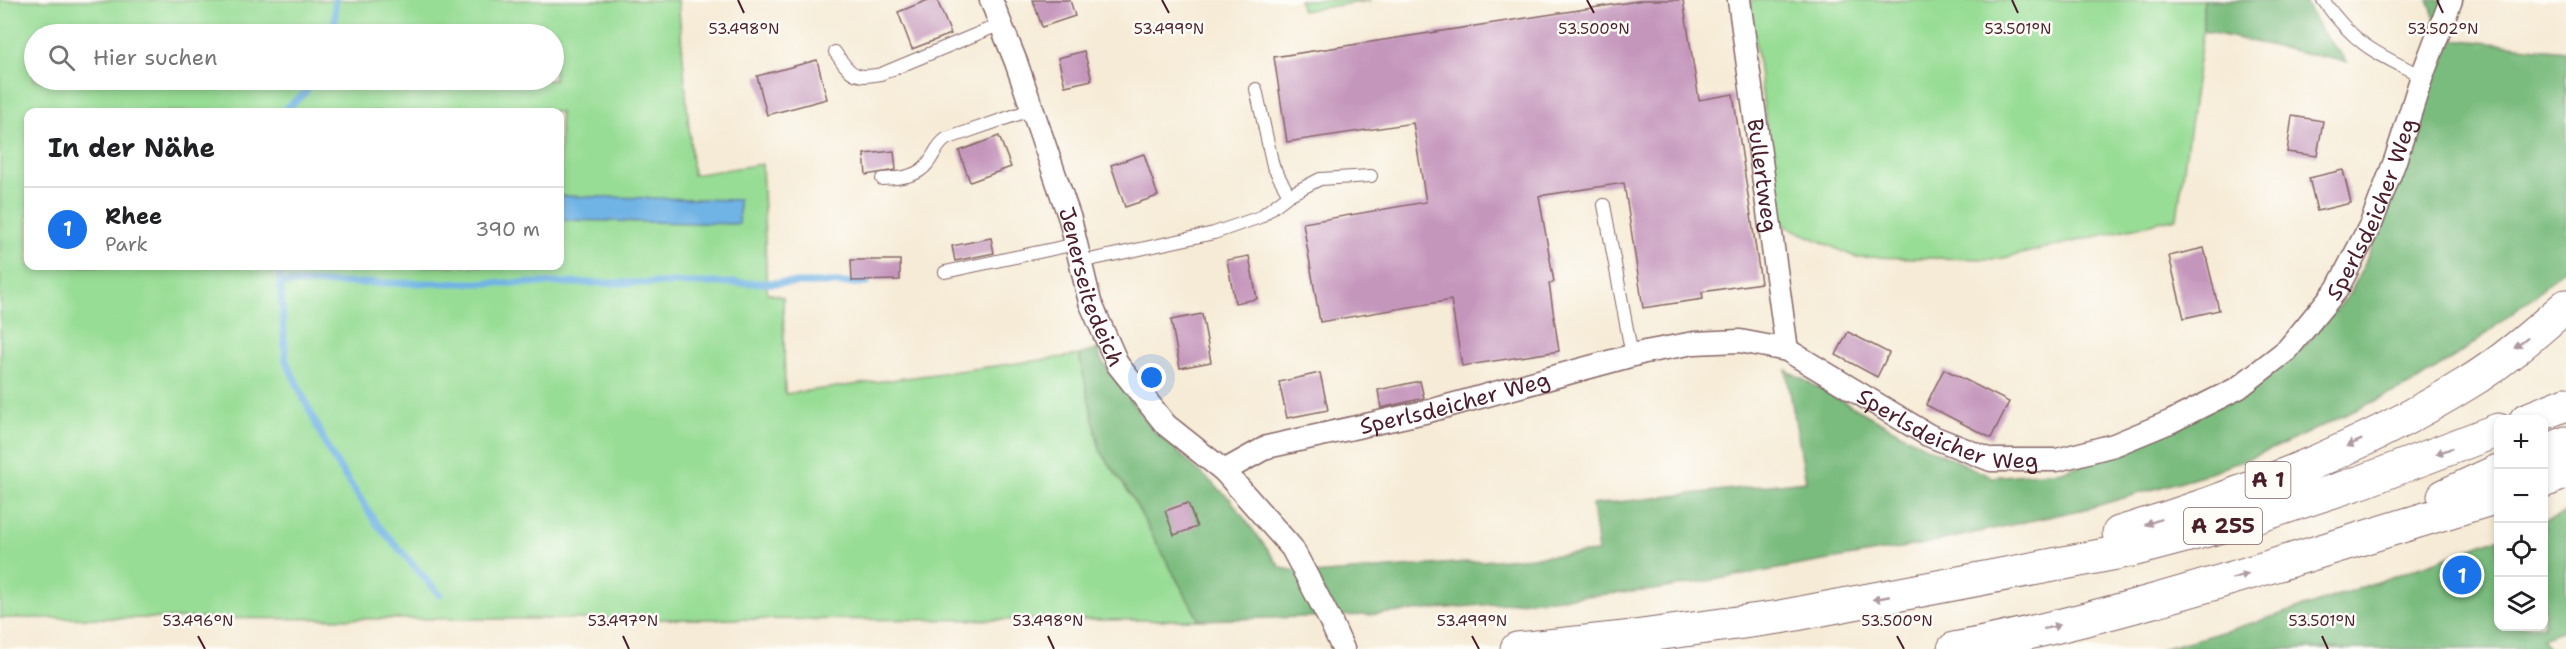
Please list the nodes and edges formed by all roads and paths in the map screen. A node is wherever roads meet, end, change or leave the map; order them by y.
1 (991, 0) edge
2 (1739, 0) edge
3 (2323, 0) edge
4 (2451, 0) edge
5 (1001, 24) junction
6 (835, 51) dead end
7 (2422, 76) junction
8 (1256, 89) dead end
9 (1033, 109) junction
10 (1371, 176) dead end
11 (882, 179) dead end
12 (1289, 195) junction
13 (1604, 205) dead end
14 (1078, 253) junction
15 (945, 272) dead end
16 (2566, 306) edge
17 (1787, 350) junction
18 (1632, 356) junction
19 (2566, 404) edge
20 (2538, 415) edge
21 (2494, 432) edge
22 (2566, 443) edge
23 (2548, 450) edge
24 (1224, 471) junction
25 (2566, 472) edge
26 (2494, 473) edge
27 (2548, 479) edge
28 (2494, 498) edge
29 (2350, 541) junction
30 (1938, 587) junction
31 (1343, 649) edge
32 (1517, 649) edge
33 (1954, 649) edge

1 - 5 street, Jenerseitedeich
2 - 17 street, Bullertweg
3 - 7 lane
4 - 7 street, Sperlsdeicher Weg
5 - 6 lane
5 - 9 street, Jenerseitedeich
7 - 17 street, Sperlsdeicher Weg
8 - 12 lane
9 - 11 lane
9 - 14 street, Jenerseitedeich
10 - 12 lane
12 - 14 lane
13 - 18 lane
14 - 15 lane
14 - 24 street, Jenerseitedeich
16 -> 30 highway, A 1
17 - 18 street, Sperlsdeicher Weg
18 - 24 street, Sperlsdeicher Weg
19 - 20 highway
21 -> 30 highway, A 255
22 - 23 highway
24 - 31 street, Jenerseitedeich
25 - 27 highway
26 - 29 highway
28 - 29 highway
33 -> 29 highway
30 -> 32 highway, A 1

